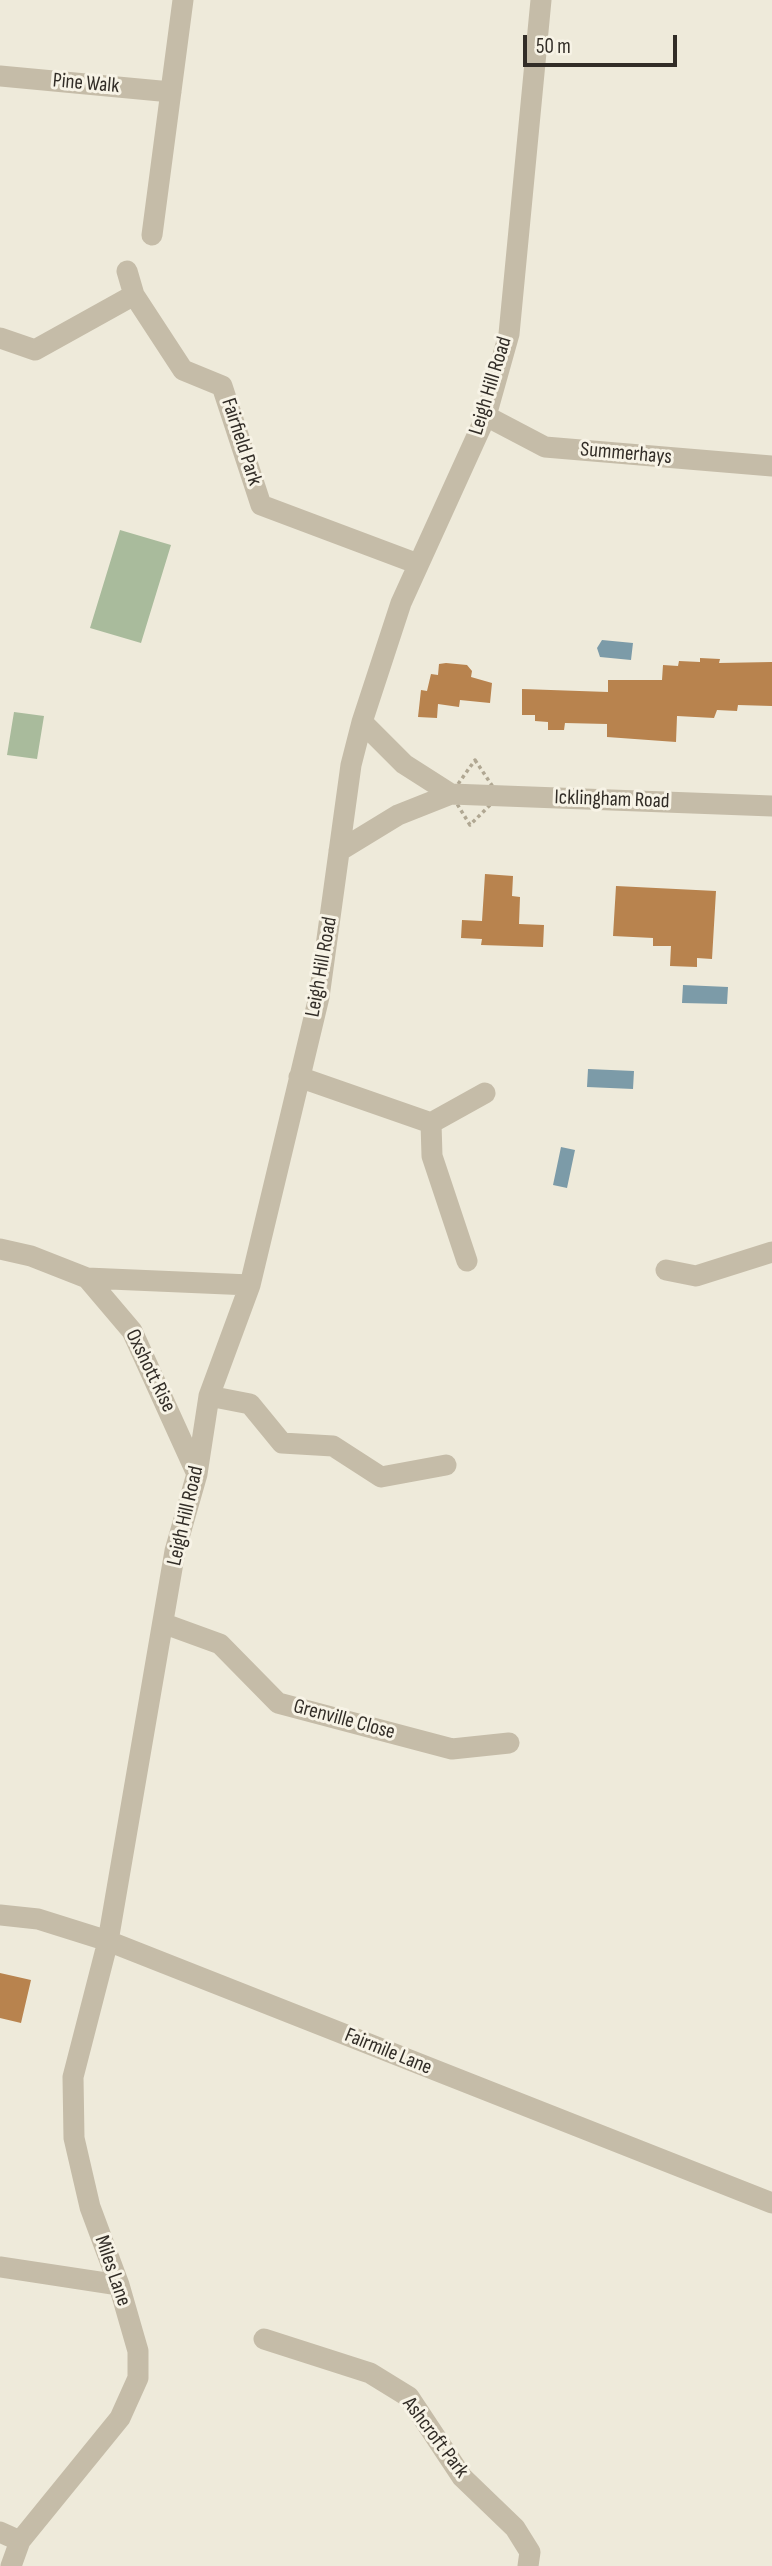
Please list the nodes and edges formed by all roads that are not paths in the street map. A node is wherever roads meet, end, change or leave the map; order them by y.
1 (183, 0) edge
2 (541, 0) edge
3 (0, 76) edge
4 (171, 92) junction
5 (152, 235) dead end
6 (127, 271) dead end
7 (134, 295) junction
8 (0, 338) edge
9 (486, 416) junction
10 (772, 466) edge
11 (418, 564) junction
12 (362, 722) junction
13 (452, 794) junction
14 (772, 806) edge
15 (339, 851) junction
16 (299, 1077) junction
17 (485, 1093) dead end
18 (431, 1123) junction
19 (0, 1249) edge
20 (772, 1252) edge
21 (467, 1261) dead end
22 (666, 1270) dead end
23 (88, 1278) junction
24 (250, 1285) junction
25 (209, 1396) junction
26 (446, 1465) dead end
27 (197, 1474) junction
28 (165, 1624) junction
29 (509, 1743) dead end
30 (0, 1915) edge
31 (108, 1941) junction
32 (772, 2203) edge
33 (0, 2267) edge
34 (119, 2285) junction
35 (264, 2339) dead end
36 (0, 2532) edge
37 (20, 2541) junction
38 (12, 2566) edge
39 (528, 2566) edge

1 - 4 street
2 - 9 street, Leigh Hill Road
3 - 4 street, Pine Walk
4 - 5 street
6 - 7 street, Fairfield Park
7 - 8 street
7 - 11 street, Fairfield Park
9 - 10 street, Summerhays
9 - 11 street, Leigh Hill Road
11 - 12 street, Leigh Hill Road
12 - 13 street, Icklingham Road
12 - 15 street, Leigh Hill Road
13 - 14 street, Icklingham Road
13 - 15 street, Icklingham Road
15 - 16 street, Leigh Hill Road
16 - 18 street
16 - 24 street, Leigh Hill Road
17 - 18 street
18 - 21 street
19 - 23 street, Oxshott Rise
20 - 22 street
23 - 24 street, Oxshott Rise
23 - 27 street, Oxshott Rise
24 - 25 street, Leigh Hill Road
25 - 26 street
25 - 27 street, Leigh Hill Road
27 - 28 street, Leigh Hill Road
28 - 29 street, Grenville Close
28 - 31 street, Leigh Hill Road
30 - 31 street, Fairmile Lane
31 - 32 street, Fairmile Lane
31 - 34 street, Miles Lane
33 - 34 street
34 - 37 street, Miles Lane
35 - 39 street, Ashcroft Park
36 - 37 street
37 - 38 street, Miles Lane

